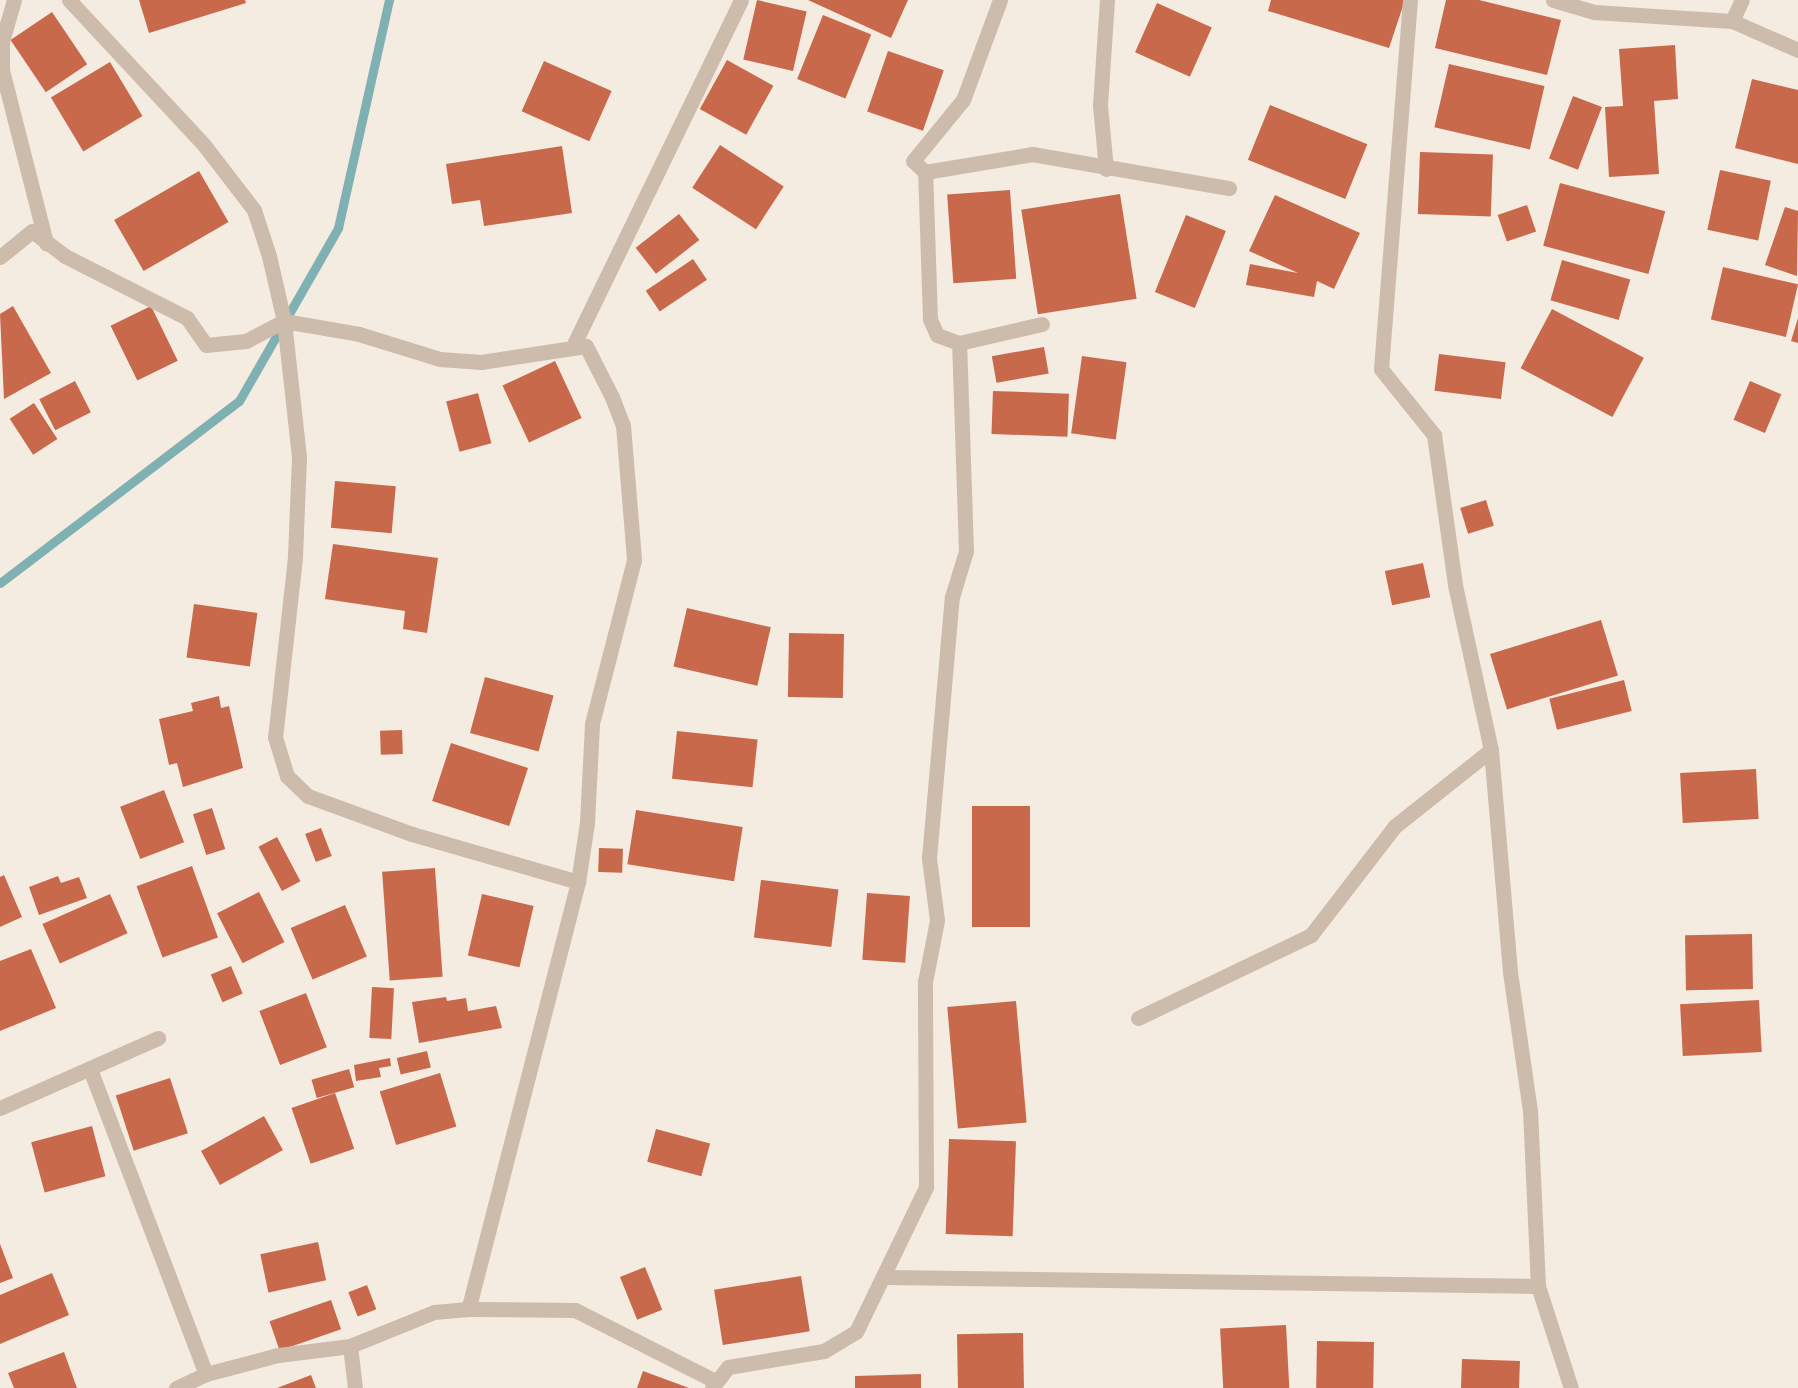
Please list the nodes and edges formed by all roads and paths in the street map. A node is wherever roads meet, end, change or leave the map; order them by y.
1 (14, 0) edge
2 (69, 0) edge
3 (741, 0) edge
4 (1000, 0) edge
5 (1107, 0) edge
6 (1410, 0) edge
7 (1553, 0) edge
8 (1742, 0) edge
9 (1732, 21) junction
10 (1798, 50) edge
11 (1106, 169) junction
12 (925, 172) junction
13 (1229, 188) dead end
14 (46, 243) junction
15 (0, 257) edge
16 (284, 321) junction
17 (1042, 324) dead end
18 (959, 343) junction
19 (574, 344) junction
20 (1491, 750) junction
21 (578, 882) junction
22 (1138, 1018) dead end
23 (158, 1038) dead end
24 (90, 1069) junction
25 (0, 1108) edge
26 (886, 1276) junction
27 (1538, 1286) junction
28 (468, 1309) junction
29 (350, 1346) junction
30 (206, 1374) junction
31 (713, 1385) edge
32 (176, 1388) edge
33 (355, 1388) edge
34 (1571, 1388) edge

1 - 14 street
2 - 16 street
3 - 19 street
4 - 12 street
5 - 11 street
6 - 20 street
7 - 9 street
8 - 9 street
9 - 10 street
11 - 12 street
11 - 13 street
12 - 18 street
14 - 15 street
14 - 16 street
16 - 19 street
16 - 21 street
17 - 18 street
18 - 26 street
19 - 21 street
20 - 22 street
20 - 27 street
21 - 28 street
23 - 24 street
24 - 25 street
24 - 30 street
26 - 27 street
26 - 31 street
27 - 34 street
28 - 29 street
28 - 31 street
29 - 30 street
29 - 33 street
30 - 32 street

